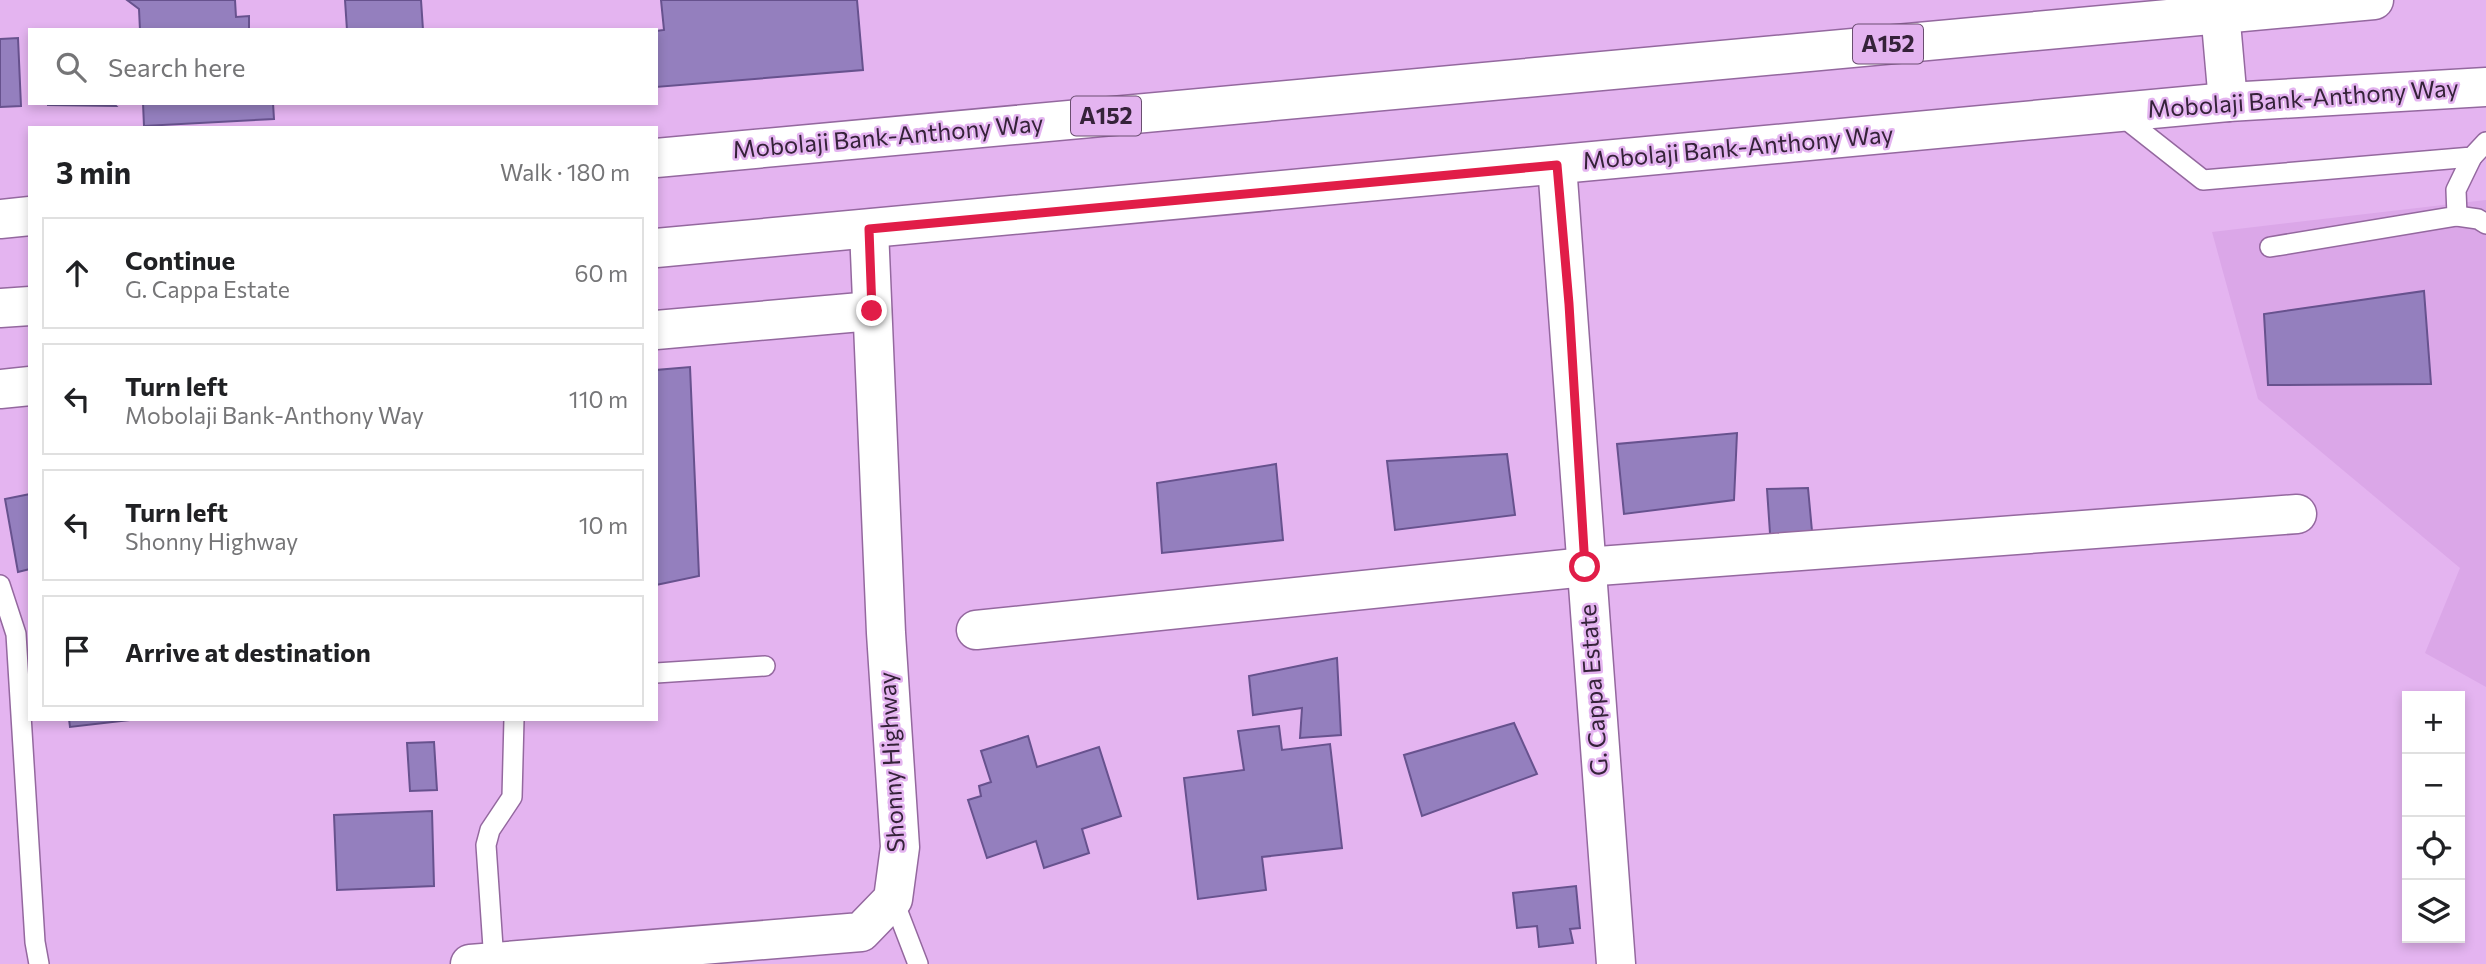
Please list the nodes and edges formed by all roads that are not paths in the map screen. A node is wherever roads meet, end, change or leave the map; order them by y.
1 (2374, 0) edge
2 (2220, 7) edge
3 (2486, 87) edge
4 (2228, 102) junction
5 (2117, 113) junction
6 (2486, 142) edge
7 (2472, 157) junction
8 (658, 158) edge
9 (1557, 165) junction
10 (28, 216) edge
11 (2457, 216) junction
12 (0, 219) edge
13 (2486, 224) edge
14 (869, 229) junction
15 (2270, 247) dead end
16 (658, 248) edge
17 (28, 306) edge
18 (0, 308) edge
19 (872, 311) junction
20 (658, 330) edge
21 (28, 386) edge
22 (0, 389) edge
23 (2297, 513) dead end
24 (1585, 567) junction
25 (0, 585) edge
26 (976, 630) dead end
27 (765, 666) dead end
28 (658, 673) edge
29 (514, 721) edge
30 (893, 899) junction
31 (482, 963) edge
32 (39, 964) edge
33 (918, 964) edge
34 (1616, 964) edge

1 - 2 main road, Mobolaji Bank-Anthony Way / A152
2 - 4 main road
2 - 8 main road, Mobolaji Bank-Anthony Way / A152
3 - 4 main road, Mobolaji Bank-Anthony Way
4 - 5 main road, Mobolaji Bank-Anthony Way
5 - 7 lane
5 - 9 main road, Mobolaji Bank-Anthony Way
6 - 7 lane
7 - 11 lane
9 - 14 main road, Mobolaji Bank-Anthony Way
9 - 24 main road, G. Cappa Estate
10 - 12 main road
11 - 13 lane
11 - 15 lane
14 - 16 main road, Mobolaji Bank-Anthony Way
14 - 19 main road, Shonny Highway
17 - 18 main road
19 - 20 main road
19 - 30 main road, Shonny Highway
21 - 22 main road
23 - 24 main road
24 - 26 main road
24 - 34 main road, G. Cappa Estate
25 - 32 lane
27 - 28 lane
29 - 31 lane
30 - 31 main road
30 - 33 lane

